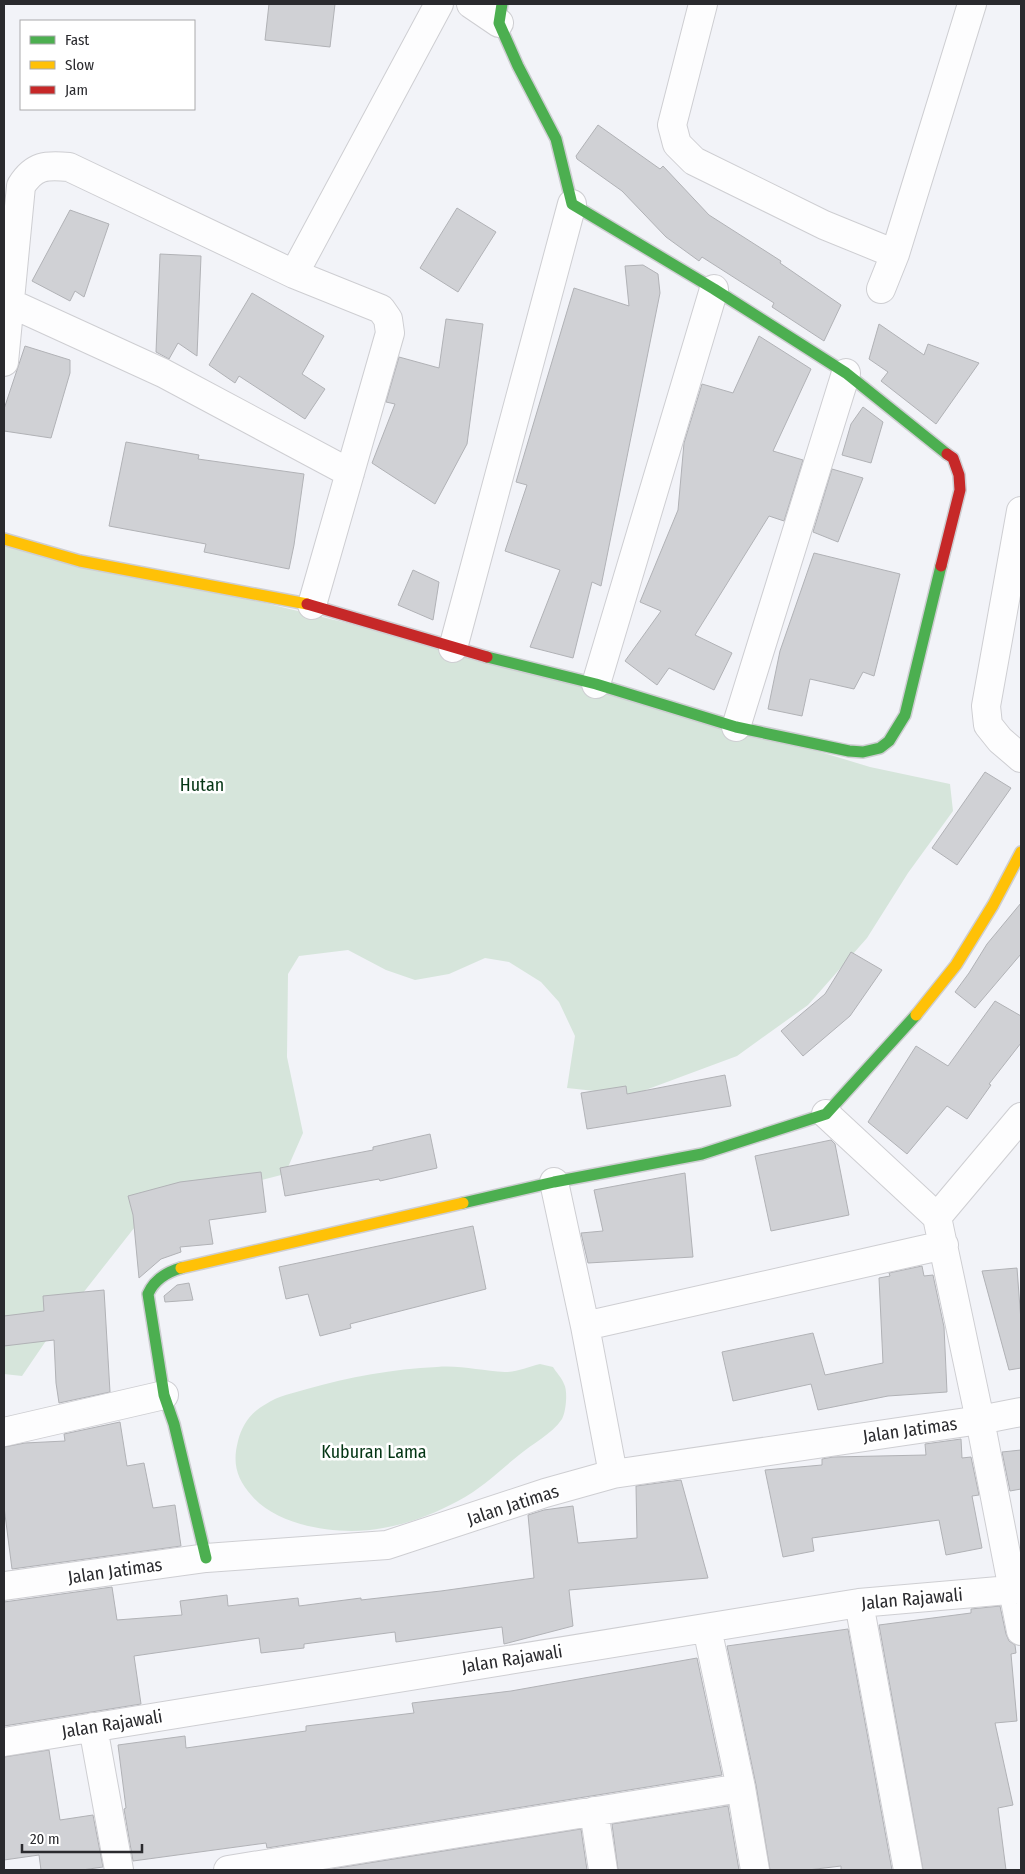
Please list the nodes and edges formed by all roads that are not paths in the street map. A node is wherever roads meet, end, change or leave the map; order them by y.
1 (439, 4) edge
2 (471, 4) edge
3 (703, 4) edge
4 (972, 4) edge
5 (501, 13) edge
6 (572, 204) junction
7 (895, 254) junction
8 (294, 274) junction
9 (881, 289) dead end
10 (714, 290) junction
11 (10, 303) junction
12 (4, 362) edge
13 (846, 373) junction
14 (350, 473) junction
15 (1021, 511) edge
16 (4, 539) edge
17 (312, 605) junction
18 (453, 648) junction
19 (596, 684) junction
20 (736, 727) junction
21 (1021, 758) edge
22 (1021, 852) edge
23 (826, 1114) junction
24 (1021, 1117) edge
25 (554, 1182) junction
26 (937, 1217) junction
27 (944, 1245) junction
28 (585, 1326) junction
29 (164, 1395) junction
30 (1021, 1412) edge
31 (980, 1420) junction
32 (4, 1432) edge
33 (613, 1474) junction
34 (206, 1558) junction
35 (4, 1586) edge
36 (1018, 1590) edge
37 (859, 1603) junction
38 (707, 1628) junction
39 (1021, 1631) edge
40 (93, 1727) junction
41 (4, 1742) edge
42 (741, 1788) junction
43 (594, 1811) junction
44 (120, 1870) edge
45 (228, 1870) edge
46 (603, 1870) edge
47 (755, 1870) edge
48 (908, 1870) edge

1 - 8 street
2 - 5 street
3 - 7 street
4 - 7 street
5 - 6 street
6 - 10 street
6 - 18 street
7 - 9 street
8 - 11 street
8 - 14 street
10 - 13 street
10 - 19 street
11 - 12 street
11 - 14 street
13 - 20 street
13 - 20 street
14 - 17 street
15 - 21 street
16 - 17 street
17 - 18 street
18 - 19 street
19 - 20 street
22 - 23 street
23 - 25 street
23 - 26 street
24 - 26 street
25 - 28 street
25 - 29 street
26 - 27 street
27 - 28 street
27 - 31 street
28 - 33 street
29 - 32 street
29 - 34 street
30 - 31 street, Jalan Jatimas
31 - 33 street, Jalan Jatimas
31 - 36 street
33 - 34 street, Jalan Jatimas
34 - 35 street, Jalan Jatimas
36 - 37 street, Jalan Rajawali
36 - 39 street
37 - 38 street, Jalan Rajawali
37 - 48 street
38 - 40 street, Jalan Rajawali
38 - 42 street
40 - 41 street, Jalan Rajawali
40 - 44 street
42 - 43 street
42 - 47 street
43 - 45 street
43 - 46 street

